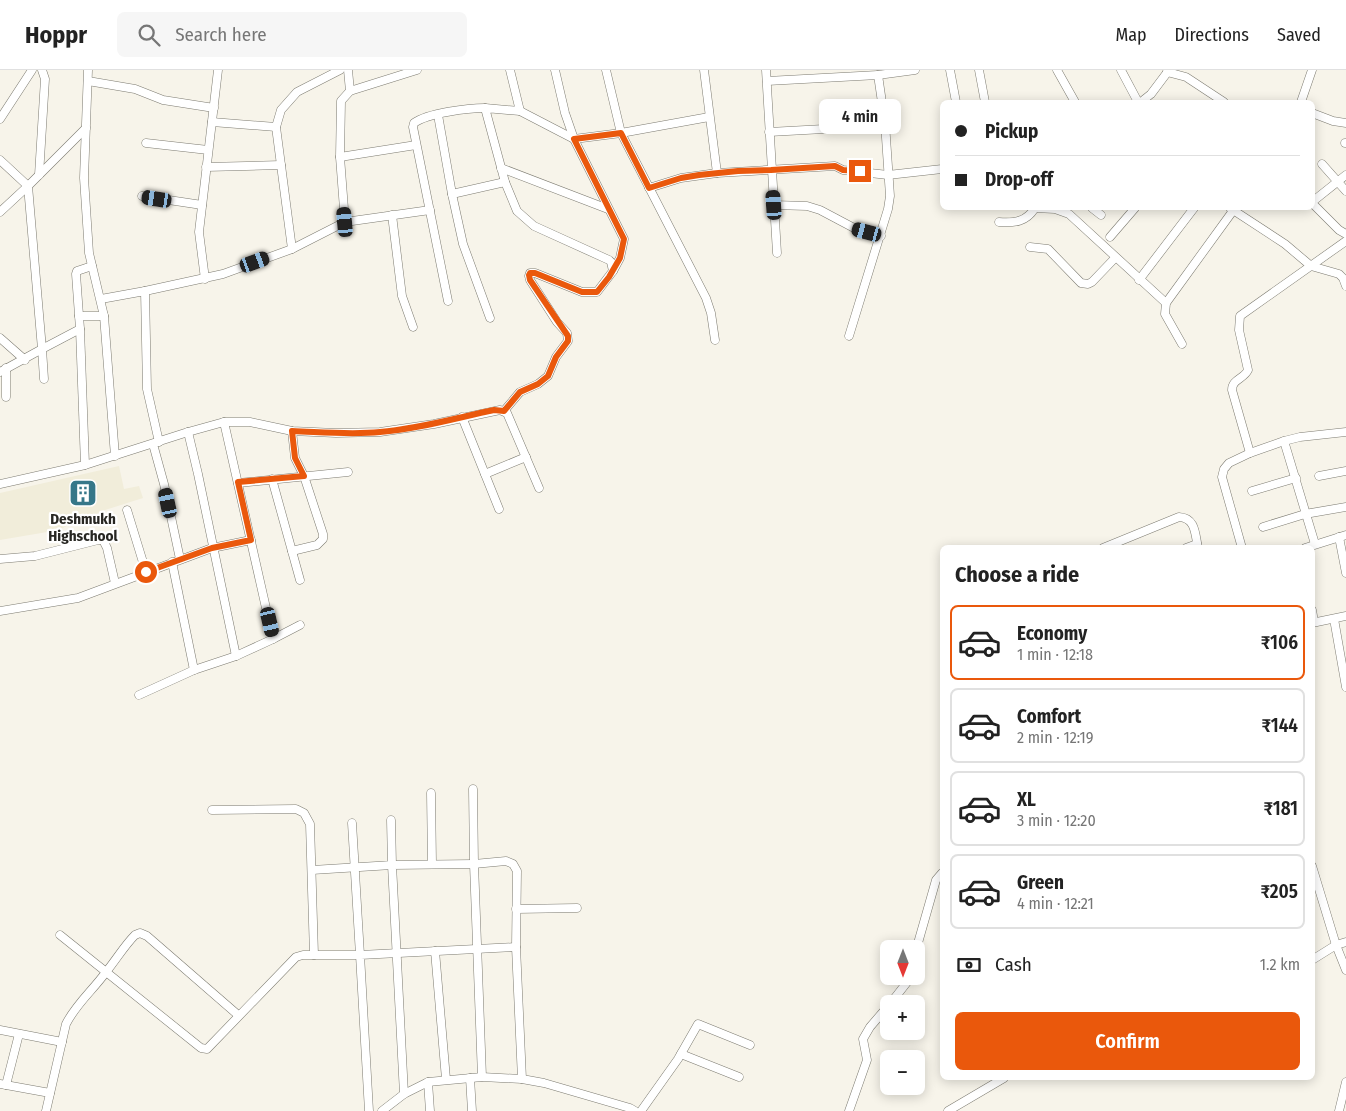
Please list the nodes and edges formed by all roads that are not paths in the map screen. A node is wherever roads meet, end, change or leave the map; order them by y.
1 (32, 70) edge
2 (42, 70) edge
3 (88, 70) edge
4 (218, 70) edge
5 (340, 70) edge
6 (348, 70) edge
7 (417, 70) edge
8 (510, 70) edge
9 (554, 70) edge
10 (606, 70) edge
11 (704, 70) edge
12 (766, 70) edge
13 (915, 70) edge
14 (950, 70) edge
15 (979, 70) edge
16 (1057, 70) edge
17 (1121, 70) edge
18 (1312, 70) edge
19 (1168, 71) edge
20 (817, 74) edge
21 (878, 75) junction
22 (88, 81) junction
23 (767, 81) junction
24 (350, 91) junction
25 (956, 100) edge
26 (985, 100) edge
27 (1074, 100) edge
28 (1138, 100) edge
29 (1142, 100) edge
30 (1221, 100) edge
31 (1303, 100) edge
32 (214, 108) junction
33 (485, 108) junction
34 (520, 111) junction
35 (1315, 114) edge
36 (438, 115) junction
37 (709, 117) junction
38 (0, 119) edge
39 (212, 122) junction
40 (885, 123) junction
41 (1346, 123) edge
42 (276, 127) junction
43 (86, 128) junction
44 (769, 132) junction
45 (621, 133) junction
46 (574, 139) junction
47 (146, 143) dead end
48 (416, 145) junction
49 (208, 150) junction
50 (340, 157) junction
51 (0, 160) edge
52 (1322, 164) dead end
53 (281, 165) junction
54 (206, 167) junction
55 (501, 168) junction
56 (940, 169) edge
57 (771, 170) junction
58 (717, 173) junction
59 (39, 175) junction
60 (888, 175) junction
61 (1346, 175) edge
62 (1337, 181) junction
63 (505, 182) junction
64 (28, 186) junction
65 (649, 188) junction
66 (1346, 191) edge
67 (452, 194) junction
68 (142, 196) dead end
69 (1315, 200) edge
70 (202, 205) junction
71 (774, 205) junction
72 (1315, 206) edge
73 (608, 209) junction
74 (430, 210) junction
75 (1033, 210) edge
76 (1058, 210) edge
77 (1095, 210) edge
78 (1133, 210) edge
79 (1192, 210) edge
80 (1231, 210) edge
81 (1234, 210) edge
82 (0, 212) edge
83 (392, 215) junction
84 (1101, 215) dead end
85 (345, 222) junction
86 (999, 222) dead end
87 (1346, 234) edge
88 (880, 236) junction
89 (1110, 237) dead end
90 (1346, 242) edge
91 (1030, 247) dead end
92 (292, 249) junction
93 (777, 254) dead end
94 (1115, 258) junction
95 (92, 266) junction
96 (1311, 266) junction
97 (613, 271) junction
98 (205, 279) junction
99 (1139, 280) junction
100 (1346, 286) edge
101 (145, 291) junction
102 (101, 299) junction
103 (448, 301) dead end
104 (1166, 303) junction
105 (79, 316) junction
106 (104, 316) junction
107 (490, 318) dead end
108 (413, 327) dead end
109 (80, 329) junction
110 (849, 336) dead end
111 (0, 338) edge
112 (715, 340) dead end
113 (1182, 344) dead end
114 (42, 349) junction
115 (24, 360) junction
116 (3, 370) edge
117 (44, 379) dead end
118 (6, 396) dead end
119 (504, 411) junction
120 (462, 417) junction
121 (224, 422) junction
122 (292, 431) junction
123 (188, 432) junction
124 (1346, 432) edge
125 (1284, 441) junction
126 (156, 443) junction
127 (1250, 453) junction
128 (115, 456) junction
129 (526, 457) junction
130 (85, 465) junction
131 (1346, 471) edge
132 (348, 472) dead end
133 (485, 474) junction
134 (304, 476) junction
135 (1320, 476) dead end
136 (1296, 478) junction
137 (272, 479) junction
138 (238, 482) junction
139 (0, 484) edge
140 (540, 488) dead end
141 (1252, 491) dead end
142 (1346, 507) edge
143 (498, 509) dead end
144 (127, 510) dead end
145 (1305, 514) junction
146 (1263, 527) dead end
147 (1342, 536) edge
148 (251, 540) junction
149 (1315, 544) joint
150 (1109, 545) edge
151 (1198, 545) edge
152 (1241, 545) edge
153 (212, 548) junction
154 (292, 551) junction
155 (0, 559) edge
156 (176, 560) junction
157 (146, 572) junction
158 (1346, 573) edge
159 (300, 580) dead end
160 (115, 582) junction
161 (0, 611) edge
162 (1346, 616) edge
163 (1334, 618) junction
164 (1315, 622) edge
165 (300, 624) dead end
166 (273, 639) junction
167 (236, 656) junction
168 (194, 670) junction
169 (1346, 687) edge
170 (139, 695) dead end
171 (473, 789) dead end
172 (431, 794) dead end
173 (212, 810) dead end
174 (391, 820) dead end
175 (352, 823) dead end
176 (432, 864) junction
177 (474, 864) junction
178 (392, 865) junction
179 (354, 867) junction
180 (312, 870) junction
181 (940, 875) edge
182 (1315, 876) edge
183 (577, 908) dead end
184 (516, 909) junction
185 (60, 935) dead end
186 (919, 940) edge
187 (1346, 942) edge
188 (1336, 946) junction
189 (516, 947) junction
190 (477, 949) junction
191 (435, 951) junction
192 (397, 953) junction
193 (314, 954) junction
194 (360, 954) junction
195 (1315, 958) edge
196 (1346, 970) edge
197 (106, 973) junction
198 (905, 985) edge
199 (896, 995) edge
200 (238, 1015) junction
201 (880, 1015) edge
202 (0, 1030) edge
203 (19, 1034) junction
204 (62, 1042) junction
205 (750, 1045) dead end
206 (681, 1054) junction
207 (482, 1077) junction
208 (739, 1077) dead end
209 (470, 1078) junction
210 (446, 1079) junction
211 (522, 1079) junction
212 (1001, 1080) edge
213 (428, 1082) junction
214 (1346, 1082) edge
215 (3, 1084) edge
216 (50, 1093) junction
217 (404, 1094) junction
218 (394, 1102) junction
219 (46, 1111) edge
220 (369, 1111) edge
221 (382, 1111) edge
222 (394, 1111) edge
223 (430, 1111) edge
224 (472, 1111) edge
225 (635, 1111) edge
226 (641, 1111) edge
227 (849, 1111) edge
228 (948, 1111) edge
229 (1340, 1111) edge

1 - 38 street
2 - 59 street
3 - 22 street
4 - 32 street
5 - 42 street
6 - 24 street
7 - 24 street
8 - 34 street
9 - 46 street
10 - 45 street
11 - 37 street
12 - 23 street
13 - 21 street
14 - 25 street
15 - 26 street
16 - 27 street
17 - 28 street
18 - 31 street
19 - 29 street
19 - 30 street
20 - 21 street
20 - 23 street
21 - 40 street
22 - 32 street
22 - 43 street
23 - 44 street
24 - 50 street
32 - 39 street
33 - 34 street
33 - 36 street
33 - 55 street
34 - 46 street
35 - 41 street
36 - 48 street
36 - 67 street
37 - 45 street
37 - 58 street
39 - 42 street
39 - 49 street
40 - 44 street
40 - 60 street
42 - 53 street
43 - 59 street
43 - 95 street
44 - 57 street
45 - 46 street
45 - 65 street
46 - 73 street
47 - 49 street
48 - 50 street
48 - 74 street
49 - 54 street
50 - 85 street
51 - 64 street
52 - 62 street
53 - 54 street
53 - 92 street
54 - 70 street
55 - 63 street
55 - 73 street
56 - 60 street
57 - 58 street
57 - 60 street
57 - 71 street
58 - 65 street
59 - 64 street
60 - 88 street
61 - 62 street
62 - 66 street
62 - 69 street
63 - 67 street
63 - 97 street
64 - 82 street
64 - 114 street
65 - 112 street
67 - 107 street
68 - 70 street
70 - 98 street
71 - 88 street
71 - 93 street
72 - 87 street
73 - 97 street
74 - 83 street
74 - 103 street
75 - 86 street
76 - 94 street
77 - 84 street
78 - 89 street
79 - 99 street
80 - 104 street
81 - 96 street
83 - 85 street
83 - 108 street
85 - 92 street
88 - 110 street
90 - 96 street
91 - 94 street
92 - 98 street
94 - 99 street
95 - 102 street
95 - 105 street
96 - 100 street
96 - 127 street
97 - 119 street
98 - 101 street
99 - 104 street
101 - 102 street
101 - 126 street
102 - 106 street
104 - 113 street
105 - 106 street
105 - 109 street
106 - 128 street
109 - 114 street
109 - 130 street
111 - 115 street
114 - 115 street
114 - 117 street
115 - 116 street
116 - 118 street
119 - 120 street
119 - 129 street
120 - 122 street
120 - 133 street
121 - 122 street
121 - 123 street
121 - 138 street
122 - 134 street
123 - 126 street
123 - 153 street
124 - 125 street
125 - 127 street
125 - 136 street
126 - 128 street
126 - 156 street
127 - 152 street
128 - 130 street
129 - 133 street
129 - 140 street
130 - 139 street
131 - 135 street
132 - 134 street
133 - 143 street
134 - 137 street
134 - 154 street
136 - 141 street
136 - 145 street
137 - 138 street
137 - 154 street
138 - 148 street
142 - 145 street
144 - 157 street
145 - 146 street
145 - 149 street
147 - 149 street
147 - 158 street
148 - 153 street
148 - 166 street
150 - 151 street
153 - 156 street
153 - 167 street
154 - 159 street
155 - 160 street
156 - 157 street
156 - 168 street
157 - 160 street
160 - 161 street
162 - 163 street
163 - 164 street
163 - 169 street
165 - 166 street
166 - 167 street
167 - 168 street
168 - 170 street
171 - 177 street
172 - 176 street
173 - 180 street
174 - 178 street
175 - 179 street
176 - 177 street
176 - 178 street
177 - 184 street
177 - 190 street
178 - 179 street
178 - 192 street
179 - 180 street
179 - 194 street
180 - 193 street
181 - 186 street
182 - 188 street
183 - 184 street
184 - 189 street
185 - 197 street
187 - 188 street
188 - 195 street
188 - 196 street
189 - 190 street
189 - 211 street
190 - 191 street
190 - 207 street
191 - 192 street
191 - 210 street
192 - 194 street
192 - 217 street
193 - 194 street
193 - 200 street
194 - 220 street
197 - 200 street
197 - 200 street
197 - 204 street
198 - 199 street
201 - 227 street
202 - 203 street
203 - 204 street
203 - 215 street
204 - 216 street
205 - 206 street
206 - 208 street
206 - 226 street
207 - 209 street
207 - 211 street
209 - 210 street
209 - 224 street
210 - 213 street
211 - 225 street
212 - 228 street
213 - 217 street
213 - 223 street
214 - 229 street
215 - 216 street
216 - 219 street
217 - 218 street
218 - 221 street
218 - 222 street

